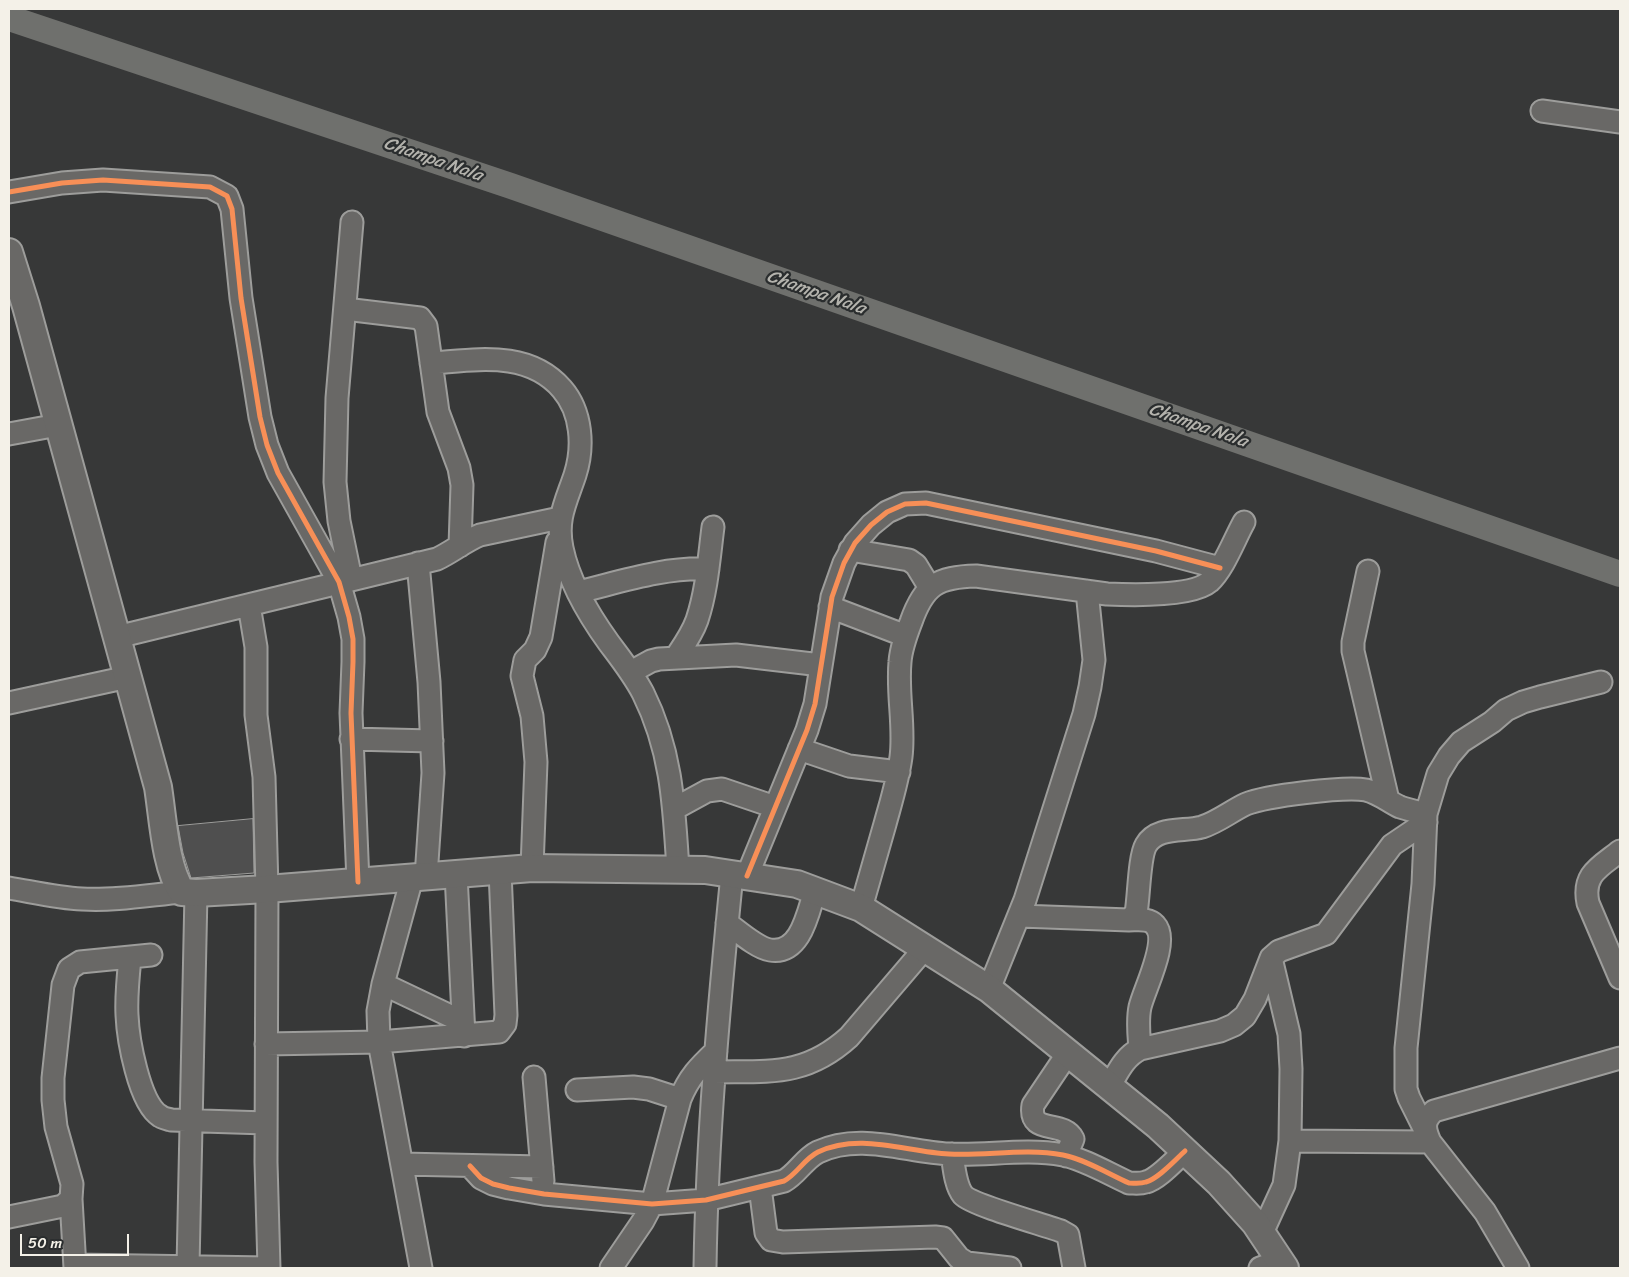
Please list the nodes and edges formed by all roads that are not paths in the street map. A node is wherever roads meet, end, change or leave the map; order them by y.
1 (1542, 111) dead end
2 (1620, 122) edge
3 (9, 192) edge
4 (352, 222) dead end
5 (9, 252) edge
6 (345, 309) junction
7 (431, 363) junction
8 (58, 425) junction
9 (9, 434) edge
10 (1244, 522) dead end
11 (560, 526) junction
12 (713, 527) dead end
13 (460, 546) junction
14 (850, 550) junction
15 (418, 563) junction
16 (1220, 568) junction
17 (708, 569) junction
18 (1368, 570) dead end
19 (345, 581) junction
20 (930, 588) junction
21 (1087, 591) junction
22 (578, 592) junction
23 (249, 604) junction
24 (830, 607) junction
25 (906, 636) junction
26 (117, 637) junction
27 (676, 658) junction
28 (821, 665) junction
29 (631, 672) junction
30 (128, 677) junction
31 (1601, 682) dead end
32 (9, 703) edge
33 (351, 739) junction
34 (432, 741) junction
35 (799, 749) junction
36 (899, 772) junction
37 (1388, 800) junction
38 (775, 807) junction
39 (674, 809) junction
40 (1426, 818) junction
41 (1620, 851) edge
42 (532, 868) junction
43 (678, 870) junction
44 (500, 871) junction
45 (456, 874) junction
46 (740, 875) junction
47 (419, 877) junction
48 (358, 882) junction
49 (9, 888) edge
50 (267, 889) junction
51 (816, 891) junction
52 (189, 893) junction
53 (861, 908) junction
54 (1020, 916) junction
55 (1129, 920) junction
56 (727, 923) junction
57 (925, 948) junction
58 (151, 956) dead end
59 (130, 958) junction
60 (1271, 958) junction
61 (1620, 978) edge
62 (383, 984) junction
63 (989, 989) junction
64 (463, 1029) junction
65 (379, 1042) junction
66 (266, 1044) junction
67 (1140, 1049) junction
68 (716, 1051) junction
69 (1068, 1053) junction
70 (1620, 1058) edge
71 (714, 1072) junction
72 (534, 1078) dead end
73 (1109, 1086) junction
74 (577, 1090) dead end
75 (680, 1099) junction
76 (191, 1120) junction
77 (266, 1123) junction
78 (1428, 1136) junction
79 (1290, 1141) junction
80 (1185, 1151) junction
81 (952, 1154) junction
82 (1066, 1156) junction
83 (402, 1164) junction
84 (470, 1166) junction
85 (542, 1168) junction
86 (760, 1187) junction
87 (544, 1194) junction
88 (71, 1198) junction
89 (706, 1200) junction
90 (652, 1204) junction
91 (9, 1217) edge
92 (1262, 1233) junction
93 (1275, 1266) edge
94 (75, 1267) edge
95 (188, 1267) edge
96 (1068, 1267) edge
97 (269, 1268) edge
98 (421, 1268) edge
99 (611, 1268) edge
100 (705, 1268) edge
101 (1010, 1268) edge
102 (1518, 1268) edge

1 - 2 street
3 - 19 street
4 - 6 street
5 - 8 main road
6 - 7 street
6 - 19 street
7 - 11 street
7 - 13 street
8 - 9 street
8 - 26 main road
10 - 16 street
11 - 13 street
11 - 22 street
11 - 42 street
12 - 17 street
13 - 15 street
14 - 16 street
14 - 20 street
14 - 24 street
15 - 19 street
15 - 34 street
16 - 21 street
17 - 22 street
17 - 27 street
18 - 37 street
19 - 23 street
19 - 33 street
20 - 21 street
20 - 25 street
21 - 54 street
22 - 29 street
23 - 26 street
23 - 50 street
24 - 25 street
24 - 28 street
25 - 36 street
26 - 30 main road
27 - 28 street
27 - 29 street
28 - 35 street
29 - 39 street
30 - 32 street
30 - 52 main road
31 - 40 street
33 - 34 street
33 - 48 street
34 - 47 street
35 - 36 street
35 - 38 street
36 - 53 street
37 - 40 street
37 - 55 street
38 - 39 street
38 - 46 street
39 - 43 street
40 - 60 street
40 - 78 street
41 - 61 street
42 - 43 main road
42 - 44 main road
43 - 46 main road
44 - 45 main road
44 - 64 street
45 - 47 main road
45 - 64 street
46 - 51 main road
46 - 56 street
47 - 48 main road
47 - 62 street
48 - 50 main road
49 - 52 street
50 - 52 main road
50 - 66 street
51 - 53 main road
51 - 56 street
52 - 76 street
53 - 57 main road
54 - 55 street
54 - 63 street
55 - 67 street
56 - 68 street
57 - 63 main road
57 - 71 street
58 - 59 street
59 - 76 street
59 - 88 street
60 - 67 street
60 - 79 street
62 - 64 street
62 - 65 street
63 - 69 main road
64 - 65 street
65 - 66 street
65 - 83 street
66 - 77 street
67 - 73 street
68 - 71 street
68 - 75 street
69 - 73 main road
69 - 82 street
70 - 78 street
71 - 89 street
72 - 85 street
73 - 80 main road
74 - 75 street
75 - 90 street
76 - 77 street
76 - 95 street
77 - 97 street
78 - 79 street
78 - 102 street
79 - 92 street
80 - 82 street
80 - 92 main road
81 - 82 street
81 - 86 street
81 - 96 street
83 - 84 street
83 - 98 street
84 - 85 street
84 - 87 street
85 - 87 street
86 - 89 street
86 - 101 street
87 - 90 street
88 - 91 street
88 - 94 street
89 - 90 street
89 - 100 street
90 - 99 street
92 - 93 main road
94 - 95 street
95 - 97 street

